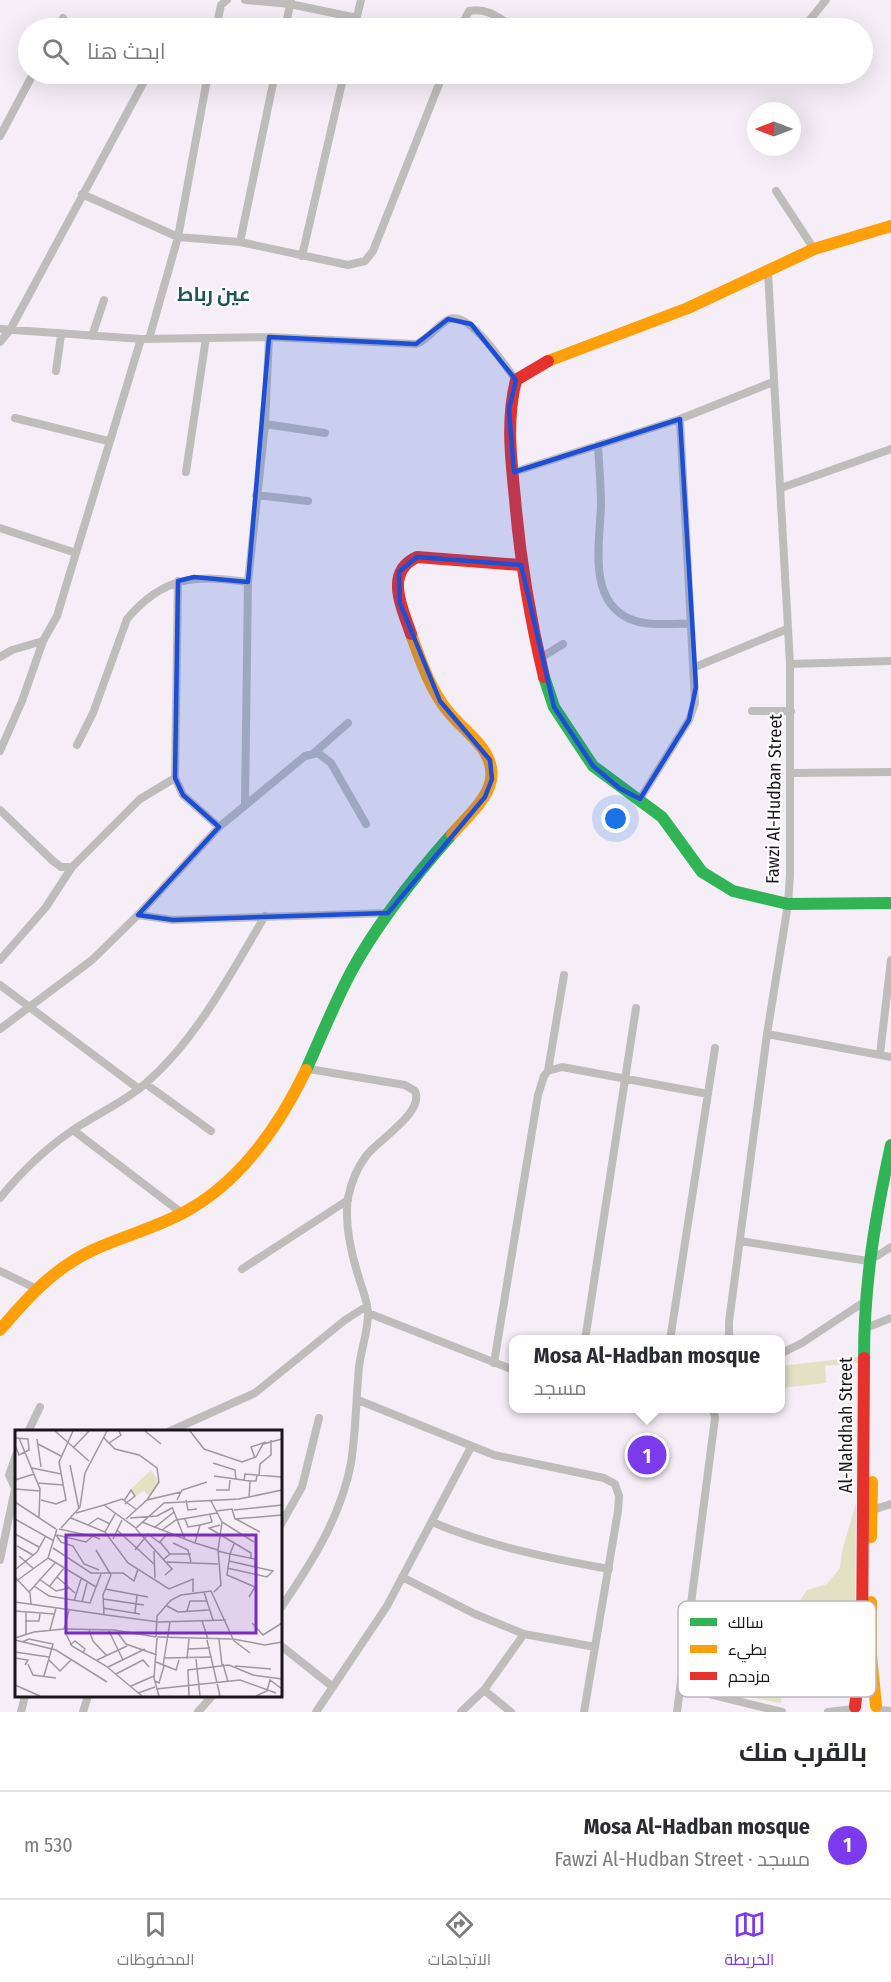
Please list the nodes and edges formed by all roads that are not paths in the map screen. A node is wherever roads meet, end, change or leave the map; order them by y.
1 (227, 0) edge
2 (245, 0) edge
3 (361, 0) edge
4 (826, 0) edge
5 (290, 2) edge
6 (218, 18) edge
7 (287, 18) edge
8 (357, 18) joint
9 (465, 18) edge
10 (499, 18) edge
11 (811, 18) edge
12 (28, 84) edge
13 (142, 84) edge
14 (206, 84) edge
15 (273, 84) edge
16 (342, 84) edge
17 (439, 84) edge
18 (0, 135) edge
19 (776, 191) dead end
20 (82, 194) junction
21 (891, 226) edge
22 (178, 237) junction
23 (240, 242) junction
24 (814, 249) junction
25 (302, 256) junction
26 (768, 272) junction
27 (104, 300) dead end
28 (0, 329) edge
29 (10, 330) junction
30 (62, 335) junction
31 (92, 336) junction
32 (269, 337) junction
33 (206, 338) junction
34 (145, 339) junction
35 (0, 342) edge
36 (56, 371) dead end
37 (516, 380) junction
38 (773, 382) junction
39 (15, 418) dead end
40 (680, 419) junction
41 (265, 424) junction
42 (325, 433) dead end
43 (108, 441) junction
44 (598, 444) junction
45 (891, 449) edge
46 (186, 472) dead end
47 (514, 472) junction
48 (781, 488) junction
49 (256, 495) junction
50 (308, 501) dead end
51 (0, 528) edge
52 (76, 553) junction
53 (521, 565) junction
54 (178, 581) junction
55 (248, 582) junction
56 (690, 624) junction
57 (787, 629) junction
58 (43, 641) junction
59 (563, 644) dead end
60 (0, 657) edge
61 (542, 657) junction
62 (891, 661) edge
63 (790, 664) junction
64 (695, 667) junction
65 (752, 711) dead end
66 (792, 711) junction
67 (348, 723) dead end
68 (77, 746) dead end
69 (0, 751) edge
70 (314, 753) junction
71 (891, 772) edge
72 (792, 773) junction
73 (175, 778) junction
74 (640, 800) junction
75 (245, 803) junction
76 (0, 810) edge
77 (366, 824) dead end
78 (219, 827) junction
79 (72, 867) junction
80 (891, 903) edge
81 (788, 904) junction
82 (388, 913) junction
83 (138, 915) junction
84 (265, 916) junction
85 (0, 960) edge
86 (891, 960) edge
87 (564, 975) dead end
88 (0, 985) edge
89 (29, 1008) junction
90 (636, 1008) dead end
91 (0, 1029) edge
92 (767, 1034) junction
93 (715, 1048) dead end
94 (880, 1054) junction
95 (891, 1057) edge
96 (309, 1069) junction
97 (548, 1071) junction
98 (625, 1080) junction
99 (142, 1086) junction
100 (708, 1094) junction
101 (73, 1130) junction
102 (211, 1131) dead end
103 (891, 1145) edge
104 (891, 1179) edge
105 (0, 1198) edge
106 (348, 1200) junction
107 (183, 1214) junction
108 (740, 1241) junction
109 (891, 1247) edge
110 (872, 1259) junction
111 (242, 1269) dead end
112 (0, 1271) edge
113 (35, 1288) junction
114 (864, 1302) junction
115 (368, 1309) junction
116 (891, 1318) edge
117 (729, 1322) junction
118 (871, 1326) junction
119 (0, 1330) edge
120 (586, 1335) edge
121 (671, 1335) edge
122 (725, 1335) edge
123 (729, 1335) edge
124 (785, 1352) edge
125 (494, 1364) junction
126 (509, 1369) edge
127 (358, 1400) junction
128 (40, 1407) dead end
129 (714, 1413) edge
130 (319, 1418) dead end
131 (28, 1430) edge
132 (170, 1430) edge
133 (471, 1447) junction
134 (15, 1458) edge
135 (15, 1487) edge
136 (15, 1493) edge
137 (891, 1504) edge
138 (868, 1511) junction
139 (282, 1522) edge
140 (432, 1522) junction
141 (0, 1560) edge
142 (609, 1569) junction
143 (402, 1577) junction
144 (691, 1601) edge
145 (864, 1601) edge
146 (870, 1601) edge
147 (282, 1606) edge
148 (525, 1634) junction
149 (282, 1647) edge
150 (595, 1647) junction
151 (876, 1680) edge
152 (333, 1688) junction
153 (484, 1690) junction
154 (25, 1697) edge
155 (87, 1697) edge
156 (210, 1697) edge
157 (679, 1697) edge
158 (721, 1697) edge
159 (853, 1709) edge
160 (882, 1710) edge
161 (21, 1712) edge
162 (83, 1712) edge
163 (198, 1712) edge
164 (316, 1712) edge
165 (461, 1712) edge
166 (511, 1712) edge
167 (584, 1712) edge
168 (677, 1712) edge
169 (782, 1712) edge
170 (828, 1712) edge

1 - 6 street
2 - 5 street
3 - 8 street
4 - 11 street
5 - 7 street
5 - 8 street
9 - 10 street
12 - 18 street
13 - 20 street
14 - 22 street
15 - 23 street
16 - 25 street
17 - 25 street
19 - 24 street
20 - 22 street
20 - 29 street
21 - 24 street
22 - 23 street
22 - 34 street
23 - 25 street
24 - 26 street
26 - 37 street
26 - 38 street, Fawzi Al-Hudban Street
27 - 31 street
28 - 29 street
29 - 30 street
29 - 35 street
30 - 31 street
30 - 36 street
31 - 34 street
32 - 33 street
32 - 37 street
32 - 41 street
33 - 34 street
33 - 46 street
34 - 43 street
37 - 47 street
38 - 40 street
38 - 48 street, Fawzi Al-Hudban Street
39 - 43 street
40 - 44 street
40 - 56 street
41 - 42 street
41 - 49 street
43 - 52 street
44 - 47 street
44 - 56 street
45 - 48 street
47 - 53 street
48 - 57 street, Fawzi Al-Hudban Street
49 - 50 street
49 - 55 street
51 - 52 street
52 - 58 street
53 - 61 street
53 - 82 street
54 - 55 street
54 - 68 street
54 - 73 street
55 - 75 street
56 - 64 street
57 - 63 street, Fawzi Al-Hudban Street
57 - 64 street
58 - 60 street
58 - 69 street
59 - 61 street
61 - 74 street
62 - 63 street
63 - 66 street, Fawzi Al-Hudban Street
64 - 74 street
65 - 66 street
66 - 72 street, Fawzi Al-Hudban Street
67 - 70 street
70 - 75 street
70 - 77 street
71 - 72 street
72 - 81 street, Fawzi Al-Hudban Street
73 - 78 street
73 - 79 street
74 - 81 street
75 - 78 street
76 - 79 street
78 - 83 street
79 - 85 street
80 - 81 street
81 - 92 street, Fawzi Al-Hudban Street
82 - 84 street
82 - 96 street
83 - 84 street
83 - 89 street
84 - 99 street
86 - 94 street
87 - 97 street
88 - 89 street
89 - 91 street
89 - 99 street
90 - 98 street
92 - 94 street
92 - 108 street, Fawzi Al-Hudban Street
93 - 100 street
94 - 95 street
96 - 106 street
96 - 107 street
97 - 98 street
97 - 125 street
98 - 100 street
98 - 120 street
99 - 101 street
99 - 102 street
100 - 121 street
101 - 105 street
101 - 107 street
103 - 110 street, Al-Nahdhah Street
104 - 110 street, Al-Nahdhah Street
106 - 111 street
106 - 115 street
107 - 113 street
108 - 110 street
108 - 117 street, Fawzi Al-Hudban Street
109 - 110 street
110 - 114 street, Al-Nahdhah Street
110 - 118 street, Al-Nahdhah Street
112 - 113 street
113 - 119 street
114 - 124 street
114 - 138 street, Al-Nahdhah Street
115 - 125 street
115 - 127 street
115 - 132 street
116 - 118 street
117 - 122 street, Fawzi Al-Hudban Street
117 - 123 street, Fawzi Al-Hudban Street
118 - 138 street, Al-Nahdhah Street
125 - 126 street
127 - 133 street
127 - 147 street
128 - 131 street
129 - 144 street
130 - 139 street
133 - 140 street
133 - 142 street
134 - 135 street
136 - 141 street
137 - 138 street
138 - 145 street, Al-Nahdhah Street
138 - 146 street, Al-Nahdhah Street
140 - 142 street
140 - 143 street
142 - 150 street
143 - 148 street
143 - 152 street
148 - 150 street
148 - 153 street
149 - 152 street
150 - 167 street
151 - 160 street, Al-Nahdhah Street
152 - 164 street
153 - 165 street
153 - 166 street
154 - 161 street
155 - 162 street
156 - 163 street
157 - 168 street
158 - 169 street
159 - 160 street
159 - 170 street

